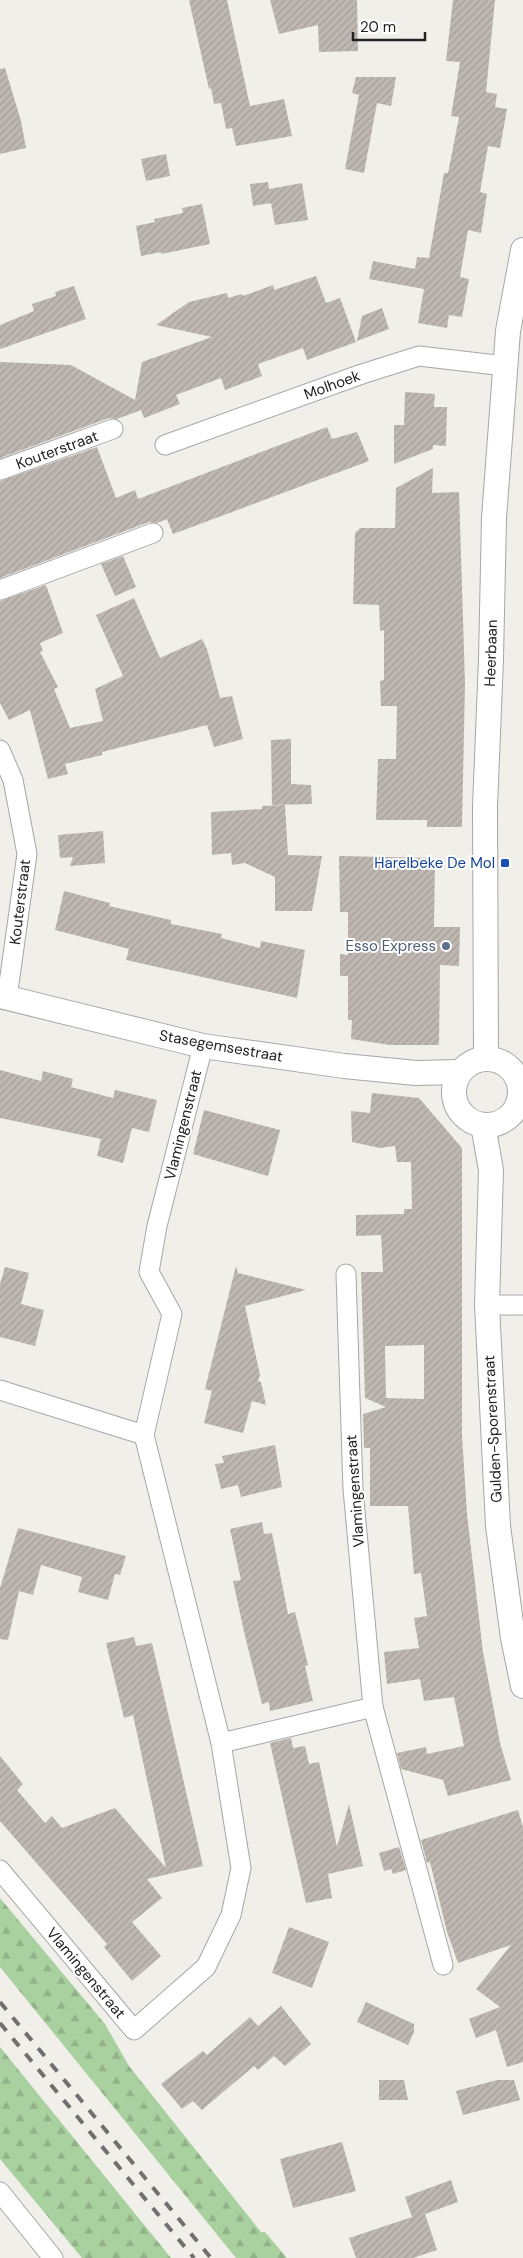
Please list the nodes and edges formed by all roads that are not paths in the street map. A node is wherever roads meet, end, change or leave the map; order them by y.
1 (523, 250) edge
2 (505, 366) junction
3 (114, 429) dead end
4 (165, 445) dead end
5 (0, 470) edge
6 (153, 533) dead end
7 (0, 590) edge
8 (0, 750) edge
9 (4, 997) edge
10 (203, 1046) junction
11 (486, 1058) junction
12 (456, 1082) junction
13 (521, 1094) edge
14 (493, 1123) junction
15 (346, 1274) dead end
16 (487, 1305) junction
17 (523, 1305) edge
18 (0, 1390) edge
19 (144, 1435) junction
20 (523, 1686) edge
21 (373, 1707) junction
22 (221, 1743) junction
23 (0, 1870) edge
24 (443, 1965) dead end
25 (0, 2192) edge
26 (53, 2258) edge

1 - 2 street, Heerbaan
2 - 4 street, Molhoek
2 - 11 street, Heerbaan
3 - 5 street, Kouterstraat
6 - 7 street
8 - 9 street, Kouterstraat
9 - 10 street, Stasegemsestraat
10 - 12 street, Stasegemsestraat
10 - 19 street, Vlamingenstraat
11 - 12 street
11 - 13 street
12 - 14 street
13 - 14 street
14 - 16 street, Gulden-Sporenstraat
15 - 21 street, Vlamingenstraat
16 - 17 street
16 - 20 street, Gulden-Sporenstraat
18 - 19 street
19 - 22 street, Vlamingenstraat
21 - 22 street
21 - 24 street, Vlamingenstraat
22 - 23 street, Vlamingenstraat
25 - 26 street

